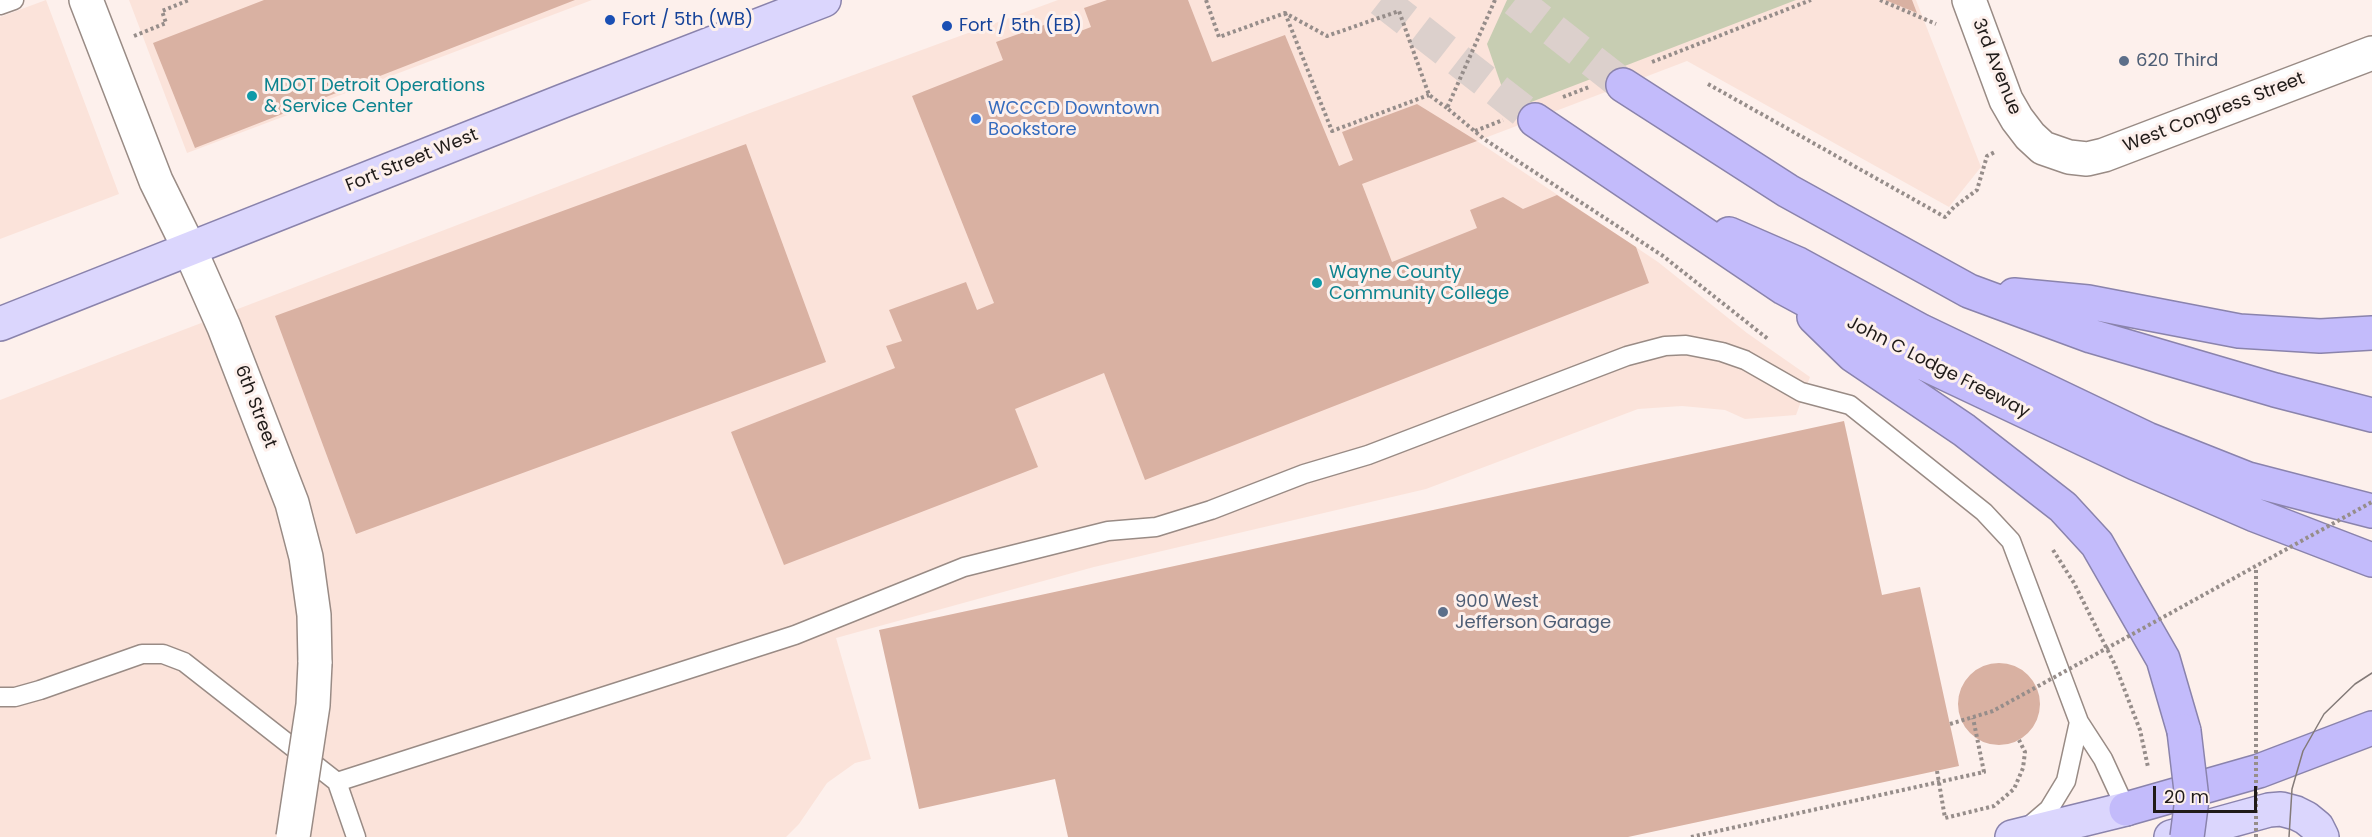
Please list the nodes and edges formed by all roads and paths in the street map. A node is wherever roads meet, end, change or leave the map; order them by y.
1 (14, 0) edge
2 (86, 0) edge
3 (189, 0) edge
4 (824, 0) edge
5 (1206, 0) edge
6 (1494, 0) edge
7 (1880, 0) edge
8 (1969, 0) edge
9 (0, 5) edge
10 (765, 10) edge
11 (1285, 13) junction
12 (1936, 24) dead end
13 (134, 36) dead end
14 (2372, 53) edge
15 (1708, 84) dead end
16 (1623, 85) tunnel mouth
17 (1429, 94) junction
18 (1447, 108) junction
19 (1535, 120) tunnel mouth
20 (1499, 149) dead end
21 (2055, 152) joint
22 (1995, 153) dead end
23 (1666, 208) junction
24 (190, 250) junction
25 (1784, 288) junction
26 (1969, 291) junction
27 (0, 324) edge
28 (2372, 333) edge
29 (2372, 415) edge
30 (2372, 502) edge
31 (2372, 510) edge
32 (2372, 560) edge
33 (2256, 567) junction
34 (0, 697) edge
35 (1973, 718) junction
36 (2079, 722) junction
37 (1950, 724) dead end
38 (2372, 728) edge
39 (2019, 740) dead end
40 (1936, 771) dead end
41 (337, 782) junction
42 (2126, 809) junction
43 (293, 837) edge
44 (356, 837) edge
45 (1691, 837) edge
46 (2013, 837) edge
47 (2171, 837) edge
48 (2187, 837) edge
49 (2256, 837) edge
50 (2322, 837) edge

1 - 9 lane
2 - 24 street, 6th Street
3 - 13 path
4 - 10 main road, Fort Street West
5 - 11 path
6 - 18 path
7 - 12 path
8 - 21 street, 3rd Avenue
10 - 24 main road, Fort Street West
11 - 17 path
11 - 17 path
14 - 21 street, West Congress Street
15 - 22 path
16 - 26 highway
17 - 18 path
18 - 20 path
19 - 23 highway, John C Lodge Freeway
23 - 25 highway, John C Lodge Freeway
23 - 31 highway
24 - 27 main road, Fort Street West
24 - 43 street, 6th Street, bridge
25 - 32 highway, John C Lodge Freeway
25 - 48 highway, bridge
26 - 28 highway
26 - 29 highway
30 - 33 path, bridge
33 - 35 path, bridge
33 - 49 path, bridge
34 - 41 lane
35 - 37 path, bridge
35 - 45 path, bridge
36 - 41 lane
36 - 42 lane
36 - 46 lane
38 - 42 highway
39 - 40 path
41 - 44 lane
42 - 46 main road
47 - 50 main road

